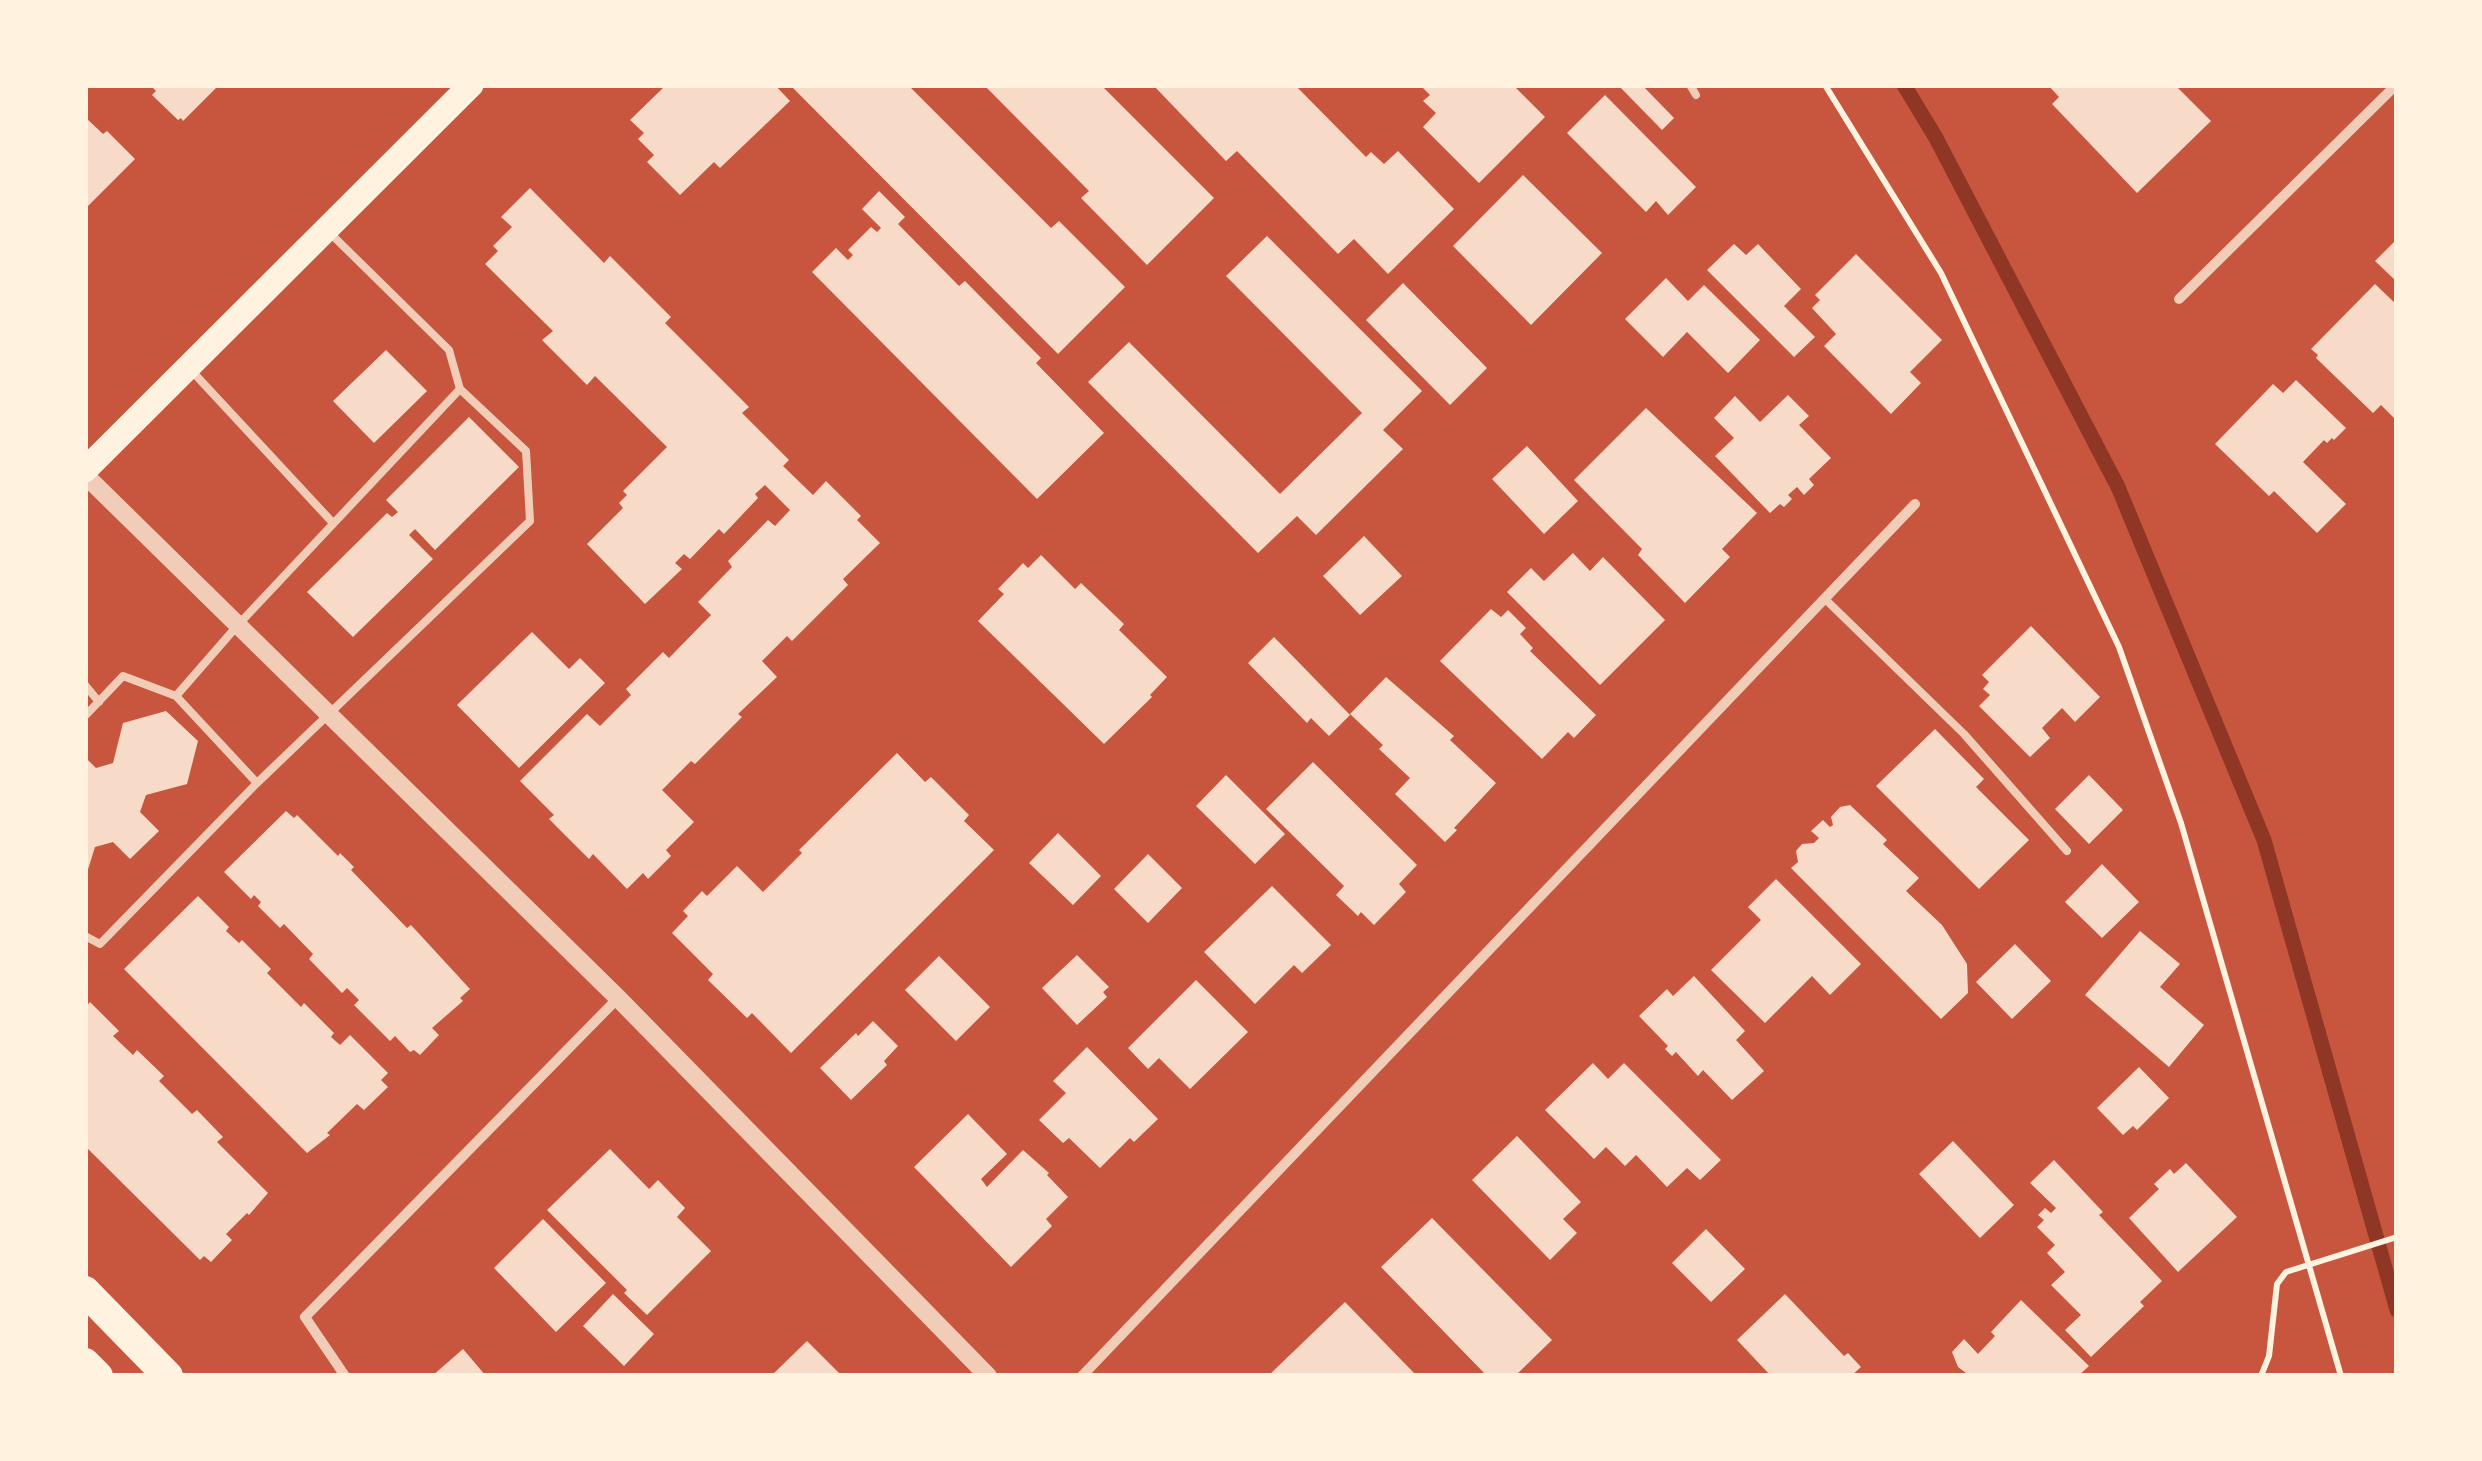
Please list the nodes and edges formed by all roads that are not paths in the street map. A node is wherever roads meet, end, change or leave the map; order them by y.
1 (470, 85) edge
2 (1690, 85) edge
3 (2396, 85) edge
4 (1696, 95) dead end
5 (325, 229) junction
6 (2179, 299) dead end
7 (189, 368) junction
8 (460, 389) junction
9 (85, 472) edge
10 (1915, 504) dead end
11 (333, 523) junction
12 (1825, 599) junction
13 (238, 626) junction
14 (85, 685) edge
15 (176, 696) junction
16 (99, 702) junction
17 (331, 715) junction
18 (85, 716) edge
19 (257, 783) junction
20 (2067, 852) dead end
21 (85, 936) edge
22 (618, 998) junction
23 (85, 1291) edge
24 (85, 1363) edge
25 (98, 1376) edge
26 (168, 1376) edge
27 (345, 1376) edge
28 (988, 1376) edge
29 (1082, 1376) edge

1 - 5 main road
2 - 4 lane
3 - 6 street
5 - 7 main road
5 - 8 lane
7 - 9 main road
7 - 11 lane
8 - 11 lane
8 - 17 lane
9 - 13 street
10 - 12 street
11 - 13 lane
12 - 20 lane
12 - 29 street
13 - 15 lane
13 - 17 street
14 - 16 lane
15 - 16 lane
15 - 19 lane
16 - 18 lane
17 - 19 lane
17 - 22 street
19 - 21 lane
22 - 27 street
22 - 28 street
23 - 26 highway
24 - 25 highway

